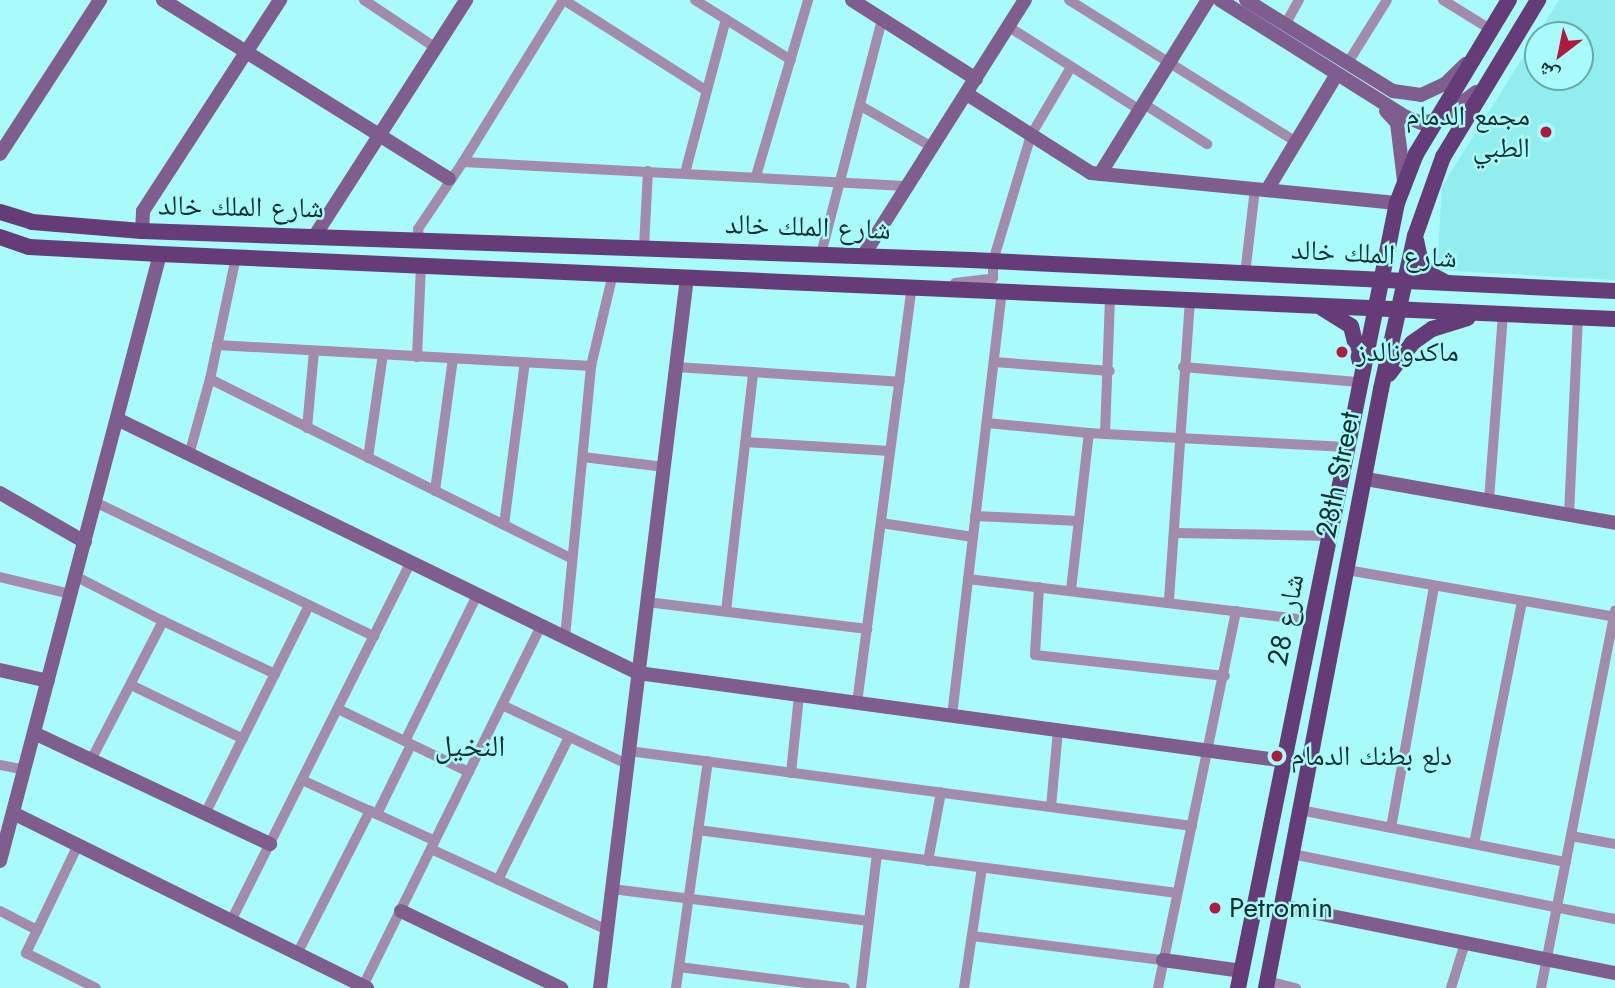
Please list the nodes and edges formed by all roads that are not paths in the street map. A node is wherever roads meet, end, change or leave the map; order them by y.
1 (100, 0) edge
2 (163, 0) edge
3 (279, 0) edge
4 (364, 0) edge
5 (466, 0) edge
6 (564, 0) edge
7 (695, 0) edge
8 (808, 0) edge
9 (852, 0) edge
10 (1025, 0) edge
11 (1069, 0) edge
12 (1208, 0) edge
13 (1220, 0) edge
14 (1246, 0) edge
15 (1299, 0) edge
16 (1387, 0) edge
17 (1443, 0) edge
18 (1509, 0) edge
19 (1538, 0) edge
20 (726, 19) junction
21 (882, 19) junction
22 (1285, 25) junction
23 (1009, 27) junction
24 (1490, 29) junction
25 (436, 48) junction
26 (243, 53) junction
27 (791, 60) junction
28 (1470, 61) junction
29 (1169, 63) junction
30 (1071, 66) junction
31 (1342, 69) junction
32 (1493, 73) junction
33 (976, 79) junction
34 (707, 91) junction
35 (967, 94) junction
36 (1376, 99) junction
37 (861, 106) junction
38 (1142, 107) junction
39 (1440, 119) junction
40 (1031, 135) junction
41 (380, 137) junction
42 (1296, 142) junction
43 (1207, 144) dead end
44 (932, 147) junction
45 (0, 154) edge
46 (463, 162) junction
47 (648, 171) junction
48 (685, 173) junction
49 (1100, 174) junction
50 (756, 176) junction
51 (449, 179) junction
52 (840, 181) junction
53 (1404, 181) junction
54 (909, 186) junction
55 (1261, 190) junction
56 (1397, 203) junction
57 (0, 212) edge
58 (142, 231) junction
59 (316, 234) junction
60 (1415, 236) junction
61 (0, 237) edge
62 (419, 238) junction
63 (644, 247) junction
64 (1387, 250) junction
65 (160, 254) junction
66 (821, 254) junction
67 (863, 256) junction
68 (236, 257) junction
69 (993, 261) junction
70 (421, 265) junction
71 (613, 274) junction
72 (1245, 274) junction
73 (687, 277) junction
74 (1351, 279) junction
75 (1380, 280) junction
76 (1403, 283) junction
77 (1447, 283) junction
78 (875, 286) junction
79 (912, 287) junction
80 (1002, 291) junction
81 (1615, 291) edge
82 (1110, 296) junction
83 (1190, 300) junction
84 (1313, 305) junction
85 (1374, 308) junction
86 (1397, 311) junction
87 (1494, 315) junction
88 (1578, 318) junction
89 (1615, 319) edge
90 (217, 345) junction
91 (314, 351) junction
92 (383, 354) junction
93 (417, 356) junction
94 (453, 358) junction
95 (526, 362) junction
96 (994, 362) junction
97 (592, 366) junction
98 (1183, 367) junction
99 (676, 368) junction
100 (1110, 371) junction
101 (754, 373) junction
102 (1360, 378) junction
103 (209, 379) junction
104 (899, 382) junction
105 (1381, 389) junction
106 (117, 419) junction
107 (986, 423) junction
108 (307, 428) junction
109 (1090, 433) junction
110 (1105, 434) junction
111 (1181, 437) junction
112 (745, 442) junction
113 (1347, 447) junction
114 (890, 451) junction
115 (190, 455) junction
116 (583, 457) junction
117 (368, 458) junction
118 (664, 467) junction
119 (1366, 479) junction
120 (435, 491) junction
121 (0, 493) edge
122 (1489, 500) junction
123 (95, 502) junction
124 (1569, 515) junction
125 (975, 516) junction
126 (1079, 522) junction
127 (881, 523) junction
128 (1615, 523) edge
129 (504, 525) junction
130 (1176, 533) junction
131 (1330, 536) junction
132 (973, 537) junction
133 (85, 542) junction
134 (572, 559) junction
135 (411, 562) junction
136 (1347, 570) junction
137 (75, 576) junction
138 (0, 577) edge
139 (968, 579) junction
140 (1434, 586) junction
141 (1039, 587) junction
142 (1071, 590) junction
143 (71, 594) junction
144 (477, 595) junction
145 (1169, 600) junction
146 (647, 602) junction
147 (1522, 602) junction
148 (309, 605) junction
149 (726, 611) junction
150 (1236, 611) junction
151 (1615, 614) edge
152 (163, 621) junction
153 (1313, 621) junction
154 (541, 626) junction
155 (867, 629) junction
156 (374, 636) junction
157 (565, 637) junction
158 (0, 670) edge
159 (638, 673) junction
160 (275, 674) junction
161 (1225, 676) junction
162 (48, 681) junction
163 (131, 685) junction
164 (799, 695) junction
165 (858, 703) junction
166 (502, 705) junction
167 (338, 709) junction
168 (952, 716) junction
169 (1058, 730) junction
170 (34, 733) junction
171 (569, 737) junction
172 (243, 739) junction
173 (408, 743) junction
174 (1209, 750) junction
175 (628, 757) junction
176 (92, 760) junction
177 (708, 761) junction
178 (1285, 761) junction
179 (0, 765) edge
180 (24, 770) junction
181 (469, 772) junction
182 (791, 772) junction
183 (302, 780) junction
184 (941, 792) junction
185 (1051, 807) junction
186 (1300, 810) junction
187 (373, 812) junction
188 (13, 813) junction
189 (205, 814) junction
190 (1192, 826) junction
191 (1391, 828) junction
192 (698, 830) junction
193 (1571, 836) junction
194 (1614, 841) edge
195 (270, 844) junction
196 (78, 845) junction
197 (433, 845) junction
198 (1474, 845) junction
199 (877, 854) junction
200 (1292, 854) junction
201 (0, 860) edge
202 (928, 861) junction
203 (1566, 862) junction
204 (982, 868) junction
205 (498, 880) junction
206 (612, 889) junction
207 (1175, 893) junction
208 (689, 898) junction
209 (1282, 906) junction
210 (1557, 906) junction
211 (0, 911) edge
212 (401, 911) junction
213 (1615, 919) edge
214 (232, 921) junction
215 (869, 921) junction
216 (37, 930) junction
217 (607, 930) junction
218 (972, 936) junction
219 (1465, 943) junction
220 (297, 954) junction
221 (1163, 960) junction
222 (1547, 960) junction
223 (679, 967) junction
224 (1242, 971) junction
225 (1615, 974) edge
226 (1267, 985) edge
227 (365, 987) edge
228 (96, 988) edge
229 (561, 988) edge
230 (600, 988) edge
231 (676, 988) edge
232 (845, 988) edge
233 (861, 988) edge
234 (964, 988) edge
235 (1158, 988) edge
236 (1238, 988) edge
237 (1296, 988) edge
238 (1451, 988) edge
239 (1541, 988) edge

1 - 45 street
2 - 26 street
3 - 26 street
4 - 25 street
5 - 25 street
6 - 34 street
6 - 46 street
7 - 20 street
8 - 27 street
9 - 21 street
10 - 23 street
11 - 29 street
12 - 29 street
13 - 31 street
14 - 22 street
15 - 22 street
16 - 31 street
17 - 24 street
18 - 24 main road, شارع 28
19 - 32 main road, 28th Street
20 - 27 street
20 - 34 street
21 - 33 street
21 - 37 street
22 - 31 street
23 - 30 street
23 - 33 street
24 - 28 main road, شارع 28
25 - 41 street
26 - 41 street
26 - 58 street
27 - 50 street
28 - 31 street
28 - 39 main road, شارع 28
29 - 38 street
29 - 42 street
30 - 38 street
30 - 40 street
31 - 36 street
31 - 42 street
32 - 39 street
32 - 60 main road, 28th Street
33 - 35 street
34 - 48 street
35 - 40 street
35 - 44 street
36 - 39 street
36 - 53 street
37 - 44 street
37 - 52 street
38 - 43 street
38 - 49 street
39 - 53 main road, شارع 28
40 - 49 street
40 - 69 street
41 - 51 street
41 - 59 street
42 - 55 street
44 - 54 street
46 - 47 street
46 - 51 street
47 - 48 street
47 - 63 street
48 - 50 street
49 - 55 street
50 - 52 street
51 - 62 street
52 - 54 street
52 - 66 street
53 - 56 main road, شارع 28
54 - 67 street
55 - 56 street
55 - 72 street
56 - 64 main road, شارع 28
57 - 58 main road, شارع الملك خالد
58 - 59 main road, شارع الملك خالد
59 - 62 main road, شارع الملك خالد
60 - 76 main road, 28th Street
60 - 77 main road
61 - 65 main road, شارع الملك خالد
62 - 63 main road, شارع الملك خالد
63 - 66 main road, شارع الملك خالد
64 - 74 main road
64 - 75 main road, شارع 28
65 - 68 main road, شارع الملك خالد
65 - 106 street
66 - 67 main road, شارع الملك خالد
67 - 69 main road, شارع الملك خالد
68 - 70 main road, شارع الملك خالد
68 - 90 street
69 - 72 main road, شارع الملك خالد
69 - 78 street
70 - 71 main road, شارع الملك خالد
70 - 93 street
71 - 73 main road, شارع الملك خالد
71 - 97 street
72 - 74 main road, شارع الملك خالد
73 - 78 main road, شارع الملك خالد
73 - 99 street
74 - 75 main road, شارع الملك خالد
75 - 76 main road, شارع الملك خالد
75 - 85 main road, شارع 28
76 - 77 main road, شارع الملك خالد
76 - 86 main road, 28th Street
77 - 81 main road, شارع الملك خالد
78 - 79 main road, شارع الملك خالد
79 - 80 main road, شارع الملك خالد
79 - 104 street
80 - 82 main road, شارع الملك خالد
80 - 96 street
82 - 83 main road, شارع الملك خالد
82 - 100 street
83 - 84 main road, شارع الملك خالد
83 - 98 street
84 - 85 main road, شارع الملك خالد
84 - 102 main road
85 - 86 main road, شارع الملك خالد
85 - 102 main road, شارع 28
86 - 87 main road, شارع الملك خالد
86 - 105 main road, 28th Street
87 - 88 main road, شارع الملك خالد
87 - 105 main road
87 - 122 street
88 - 89 main road, شارع الملك خالد
88 - 124 street
90 - 91 street
90 - 103 street
91 - 92 street
91 - 108 street
92 - 93 street
92 - 117 street
93 - 94 street
94 - 95 street
94 - 120 street
95 - 97 street
95 - 129 street
96 - 100 street
96 - 107 street
97 - 116 street
98 - 102 street
98 - 111 street
99 - 101 street
99 - 118 street
100 - 110 street
101 - 104 street
101 - 112 street
102 - 113 main road, شارع 28
103 - 108 street
103 - 115 street
104 - 114 street
105 - 119 main road, 28th Street
106 - 115 street
106 - 123 street
107 - 109 street
107 - 125 street
108 - 117 street
109 - 110 street
109 - 126 street
110 - 111 street
111 - 113 street
111 - 130 street
112 - 114 street
112 - 149 street
113 - 131 main road, شارع 28
114 - 127 street
115 - 135 street
116 - 118 street
116 - 134 street
117 - 120 street
118 - 146 street
119 - 122 street
119 - 136 main road, 28th Street
120 - 129 street
121 - 133 street
122 - 124 street
123 - 133 street
123 - 148 street
124 - 128 street
125 - 126 street
125 - 132 street
126 - 142 street
127 - 132 street
127 - 155 street
129 - 134 street
130 - 131 street
130 - 145 street
131 - 153 main road, شارع 28
132 - 139 street
133 - 137 street
134 - 157 street
135 - 144 street
135 - 156 street
136 - 140 street
136 - 186 main road, 28th Street
137 - 143 street
137 - 152 street
138 - 143 street
139 - 141 street
139 - 168 street
140 - 147 street
140 - 191 street
141 - 142 street
141 - 161 street
142 - 145 street
143 - 162 street
144 - 154 street
144 - 173 street
145 - 150 street
146 - 149 street
146 - 159 street
147 - 151 street
147 - 198 street
148 - 156 street
148 - 160 street
149 - 155 street
150 - 153 street
150 - 161 street
151 - 193 street
152 - 160 street
152 - 163 street
153 - 178 main road, شارع 28
154 - 157 street
154 - 166 street
155 - 165 street
156 - 167 street
157 - 159 street
158 - 162 street
159 - 164 street
159 - 175 street
160 - 172 street
161 - 174 street
162 - 170 street
163 - 172 street
163 - 176 street
164 - 165 street
164 - 182 street
165 - 168 street
166 - 171 street
166 - 181 street
167 - 173 street
167 - 183 street
168 - 169 street
169 - 174 street
169 - 185 street
170 - 176 street
170 - 180 street
171 - 175 street
171 - 205 street
172 - 189 street
173 - 181 street
173 - 187 street
174 - 178 street
174 - 190 street
175 - 177 street
175 - 206 street
176 - 189 street
177 - 182 street
177 - 192 street
178 - 224 main road, شارع 28
179 - 180 street
180 - 188 street
181 - 197 street
182 - 184 street
183 - 187 street
183 - 195 street
184 - 185 street
184 - 202 street
185 - 190 street
186 - 191 street
186 - 200 main road, 28th Street
187 - 197 street
187 - 220 street
188 - 196 street
188 - 201 street
189 - 195 street
190 - 207 street
191 - 198 street
192 - 199 street
192 - 208 street
193 - 194 street
193 - 203 street
195 - 214 street
196 - 214 street
196 - 216 street
197 - 205 street
197 - 212 street
198 - 203 street
199 - 202 street
199 - 215 street
200 - 209 main road, 28th Street
200 - 210 street
202 - 204 street
203 - 210 street
204 - 207 street
204 - 218 street
205 - 217 street
206 - 208 street
206 - 217 street
207 - 221 street
208 - 215 street
208 - 223 street
209 - 219 street
209 - 226 main road, 28th Street
210 - 213 street
210 - 222 street
211 - 216 street
212 - 227 street
212 - 229 street
214 - 220 street
215 - 233 street
216 - 228 street
217 - 230 street
218 - 221 street
218 - 234 street
219 - 222 street
219 - 238 street
220 - 227 street
221 - 224 street
221 - 235 street
222 - 225 street
222 - 239 street
223 - 231 street
223 - 232 street
224 - 236 main road, شارع 28
226 - 237 street

